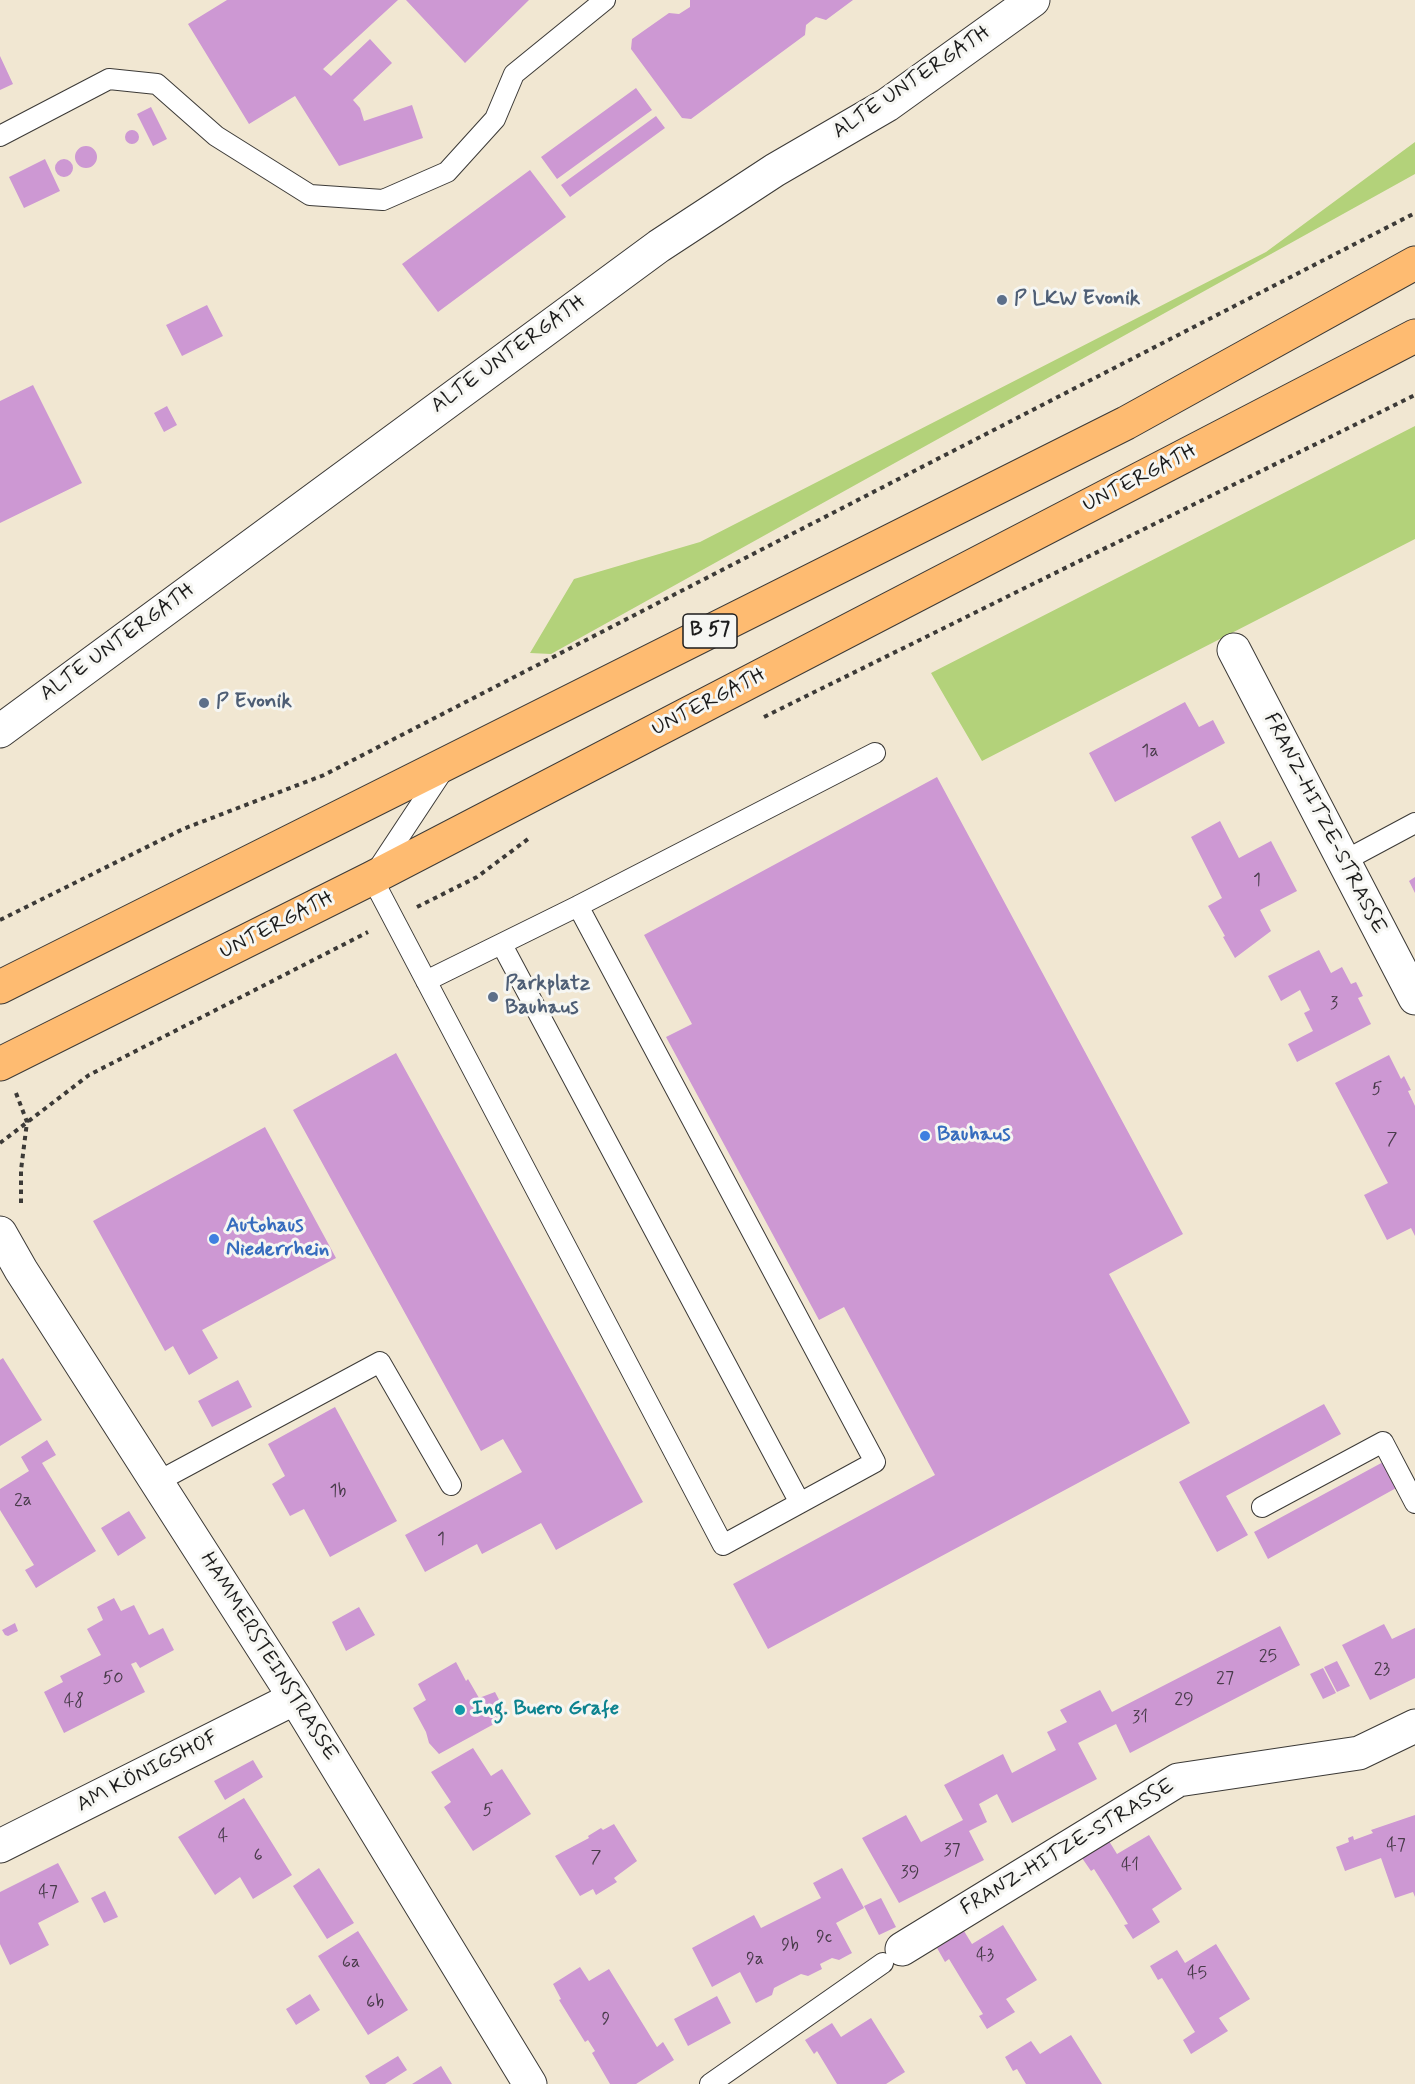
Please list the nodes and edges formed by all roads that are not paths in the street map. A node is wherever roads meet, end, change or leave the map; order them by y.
1 (605, 0) edge
2 (1029, 1) edge
3 (0, 136) edge
4 (1415, 263) edge
5 (1415, 336) edge
6 (1234, 650) dead end
7 (0, 731) edge
8 (875, 753) dead end
9 (449, 762) junction
10 (1415, 823) edge
11 (1344, 861) junction
12 (372, 878) junction
13 (578, 906) junction
14 (502, 945) junction
15 (426, 981) junction
16 (0, 987) edge
17 (1415, 998) edge
18 (0, 1064) edge
19 (10, 1224) edge
20 (11, 1277) edge
21 (157, 1482) junction
22 (451, 1485) dead end
23 (800, 1503) junction
24 (1415, 1503) edge
25 (1262, 1507) dead end
26 (296, 1698) junction
27 (1415, 1726) edge
28 (0, 1846) edge
29 (893, 1956) joint
30 (530, 2084) edge
31 (710, 2084) edge

1 - 3 lane
2 - 7 street, ALTE UNTERGATH
4 - 9 main road, B 57
5 - 12 main road, UNTERGATH
6 - 11 street, FRANZ-HITZE-STRASSE
8 - 13 lane
9 - 12 lane
9 - 16 main road, B 57
10 - 11 lane
11 - 17 street, FRANZ-HITZE-STRASSE
12 - 15 lane
12 - 18 main road, UNTERGATH
13 - 14 lane
13 - 23 lane
14 - 15 lane
14 - 23 lane
15 - 23 lane
19 - 20 street, HAMMERSTEINSTRASSE
20 - 21 street, HAMMERSTEINSTRASSE
21 - 22 lane
21 - 26 street, HAMMERSTEINSTRASSE
24 - 25 lane
26 - 28 street, AM KÖNIGSHOF
26 - 30 street, HAMMERSTEINSTRASSE
27 - 29 street, FRANZ-HITZE-STRASSE
29 - 31 lane

